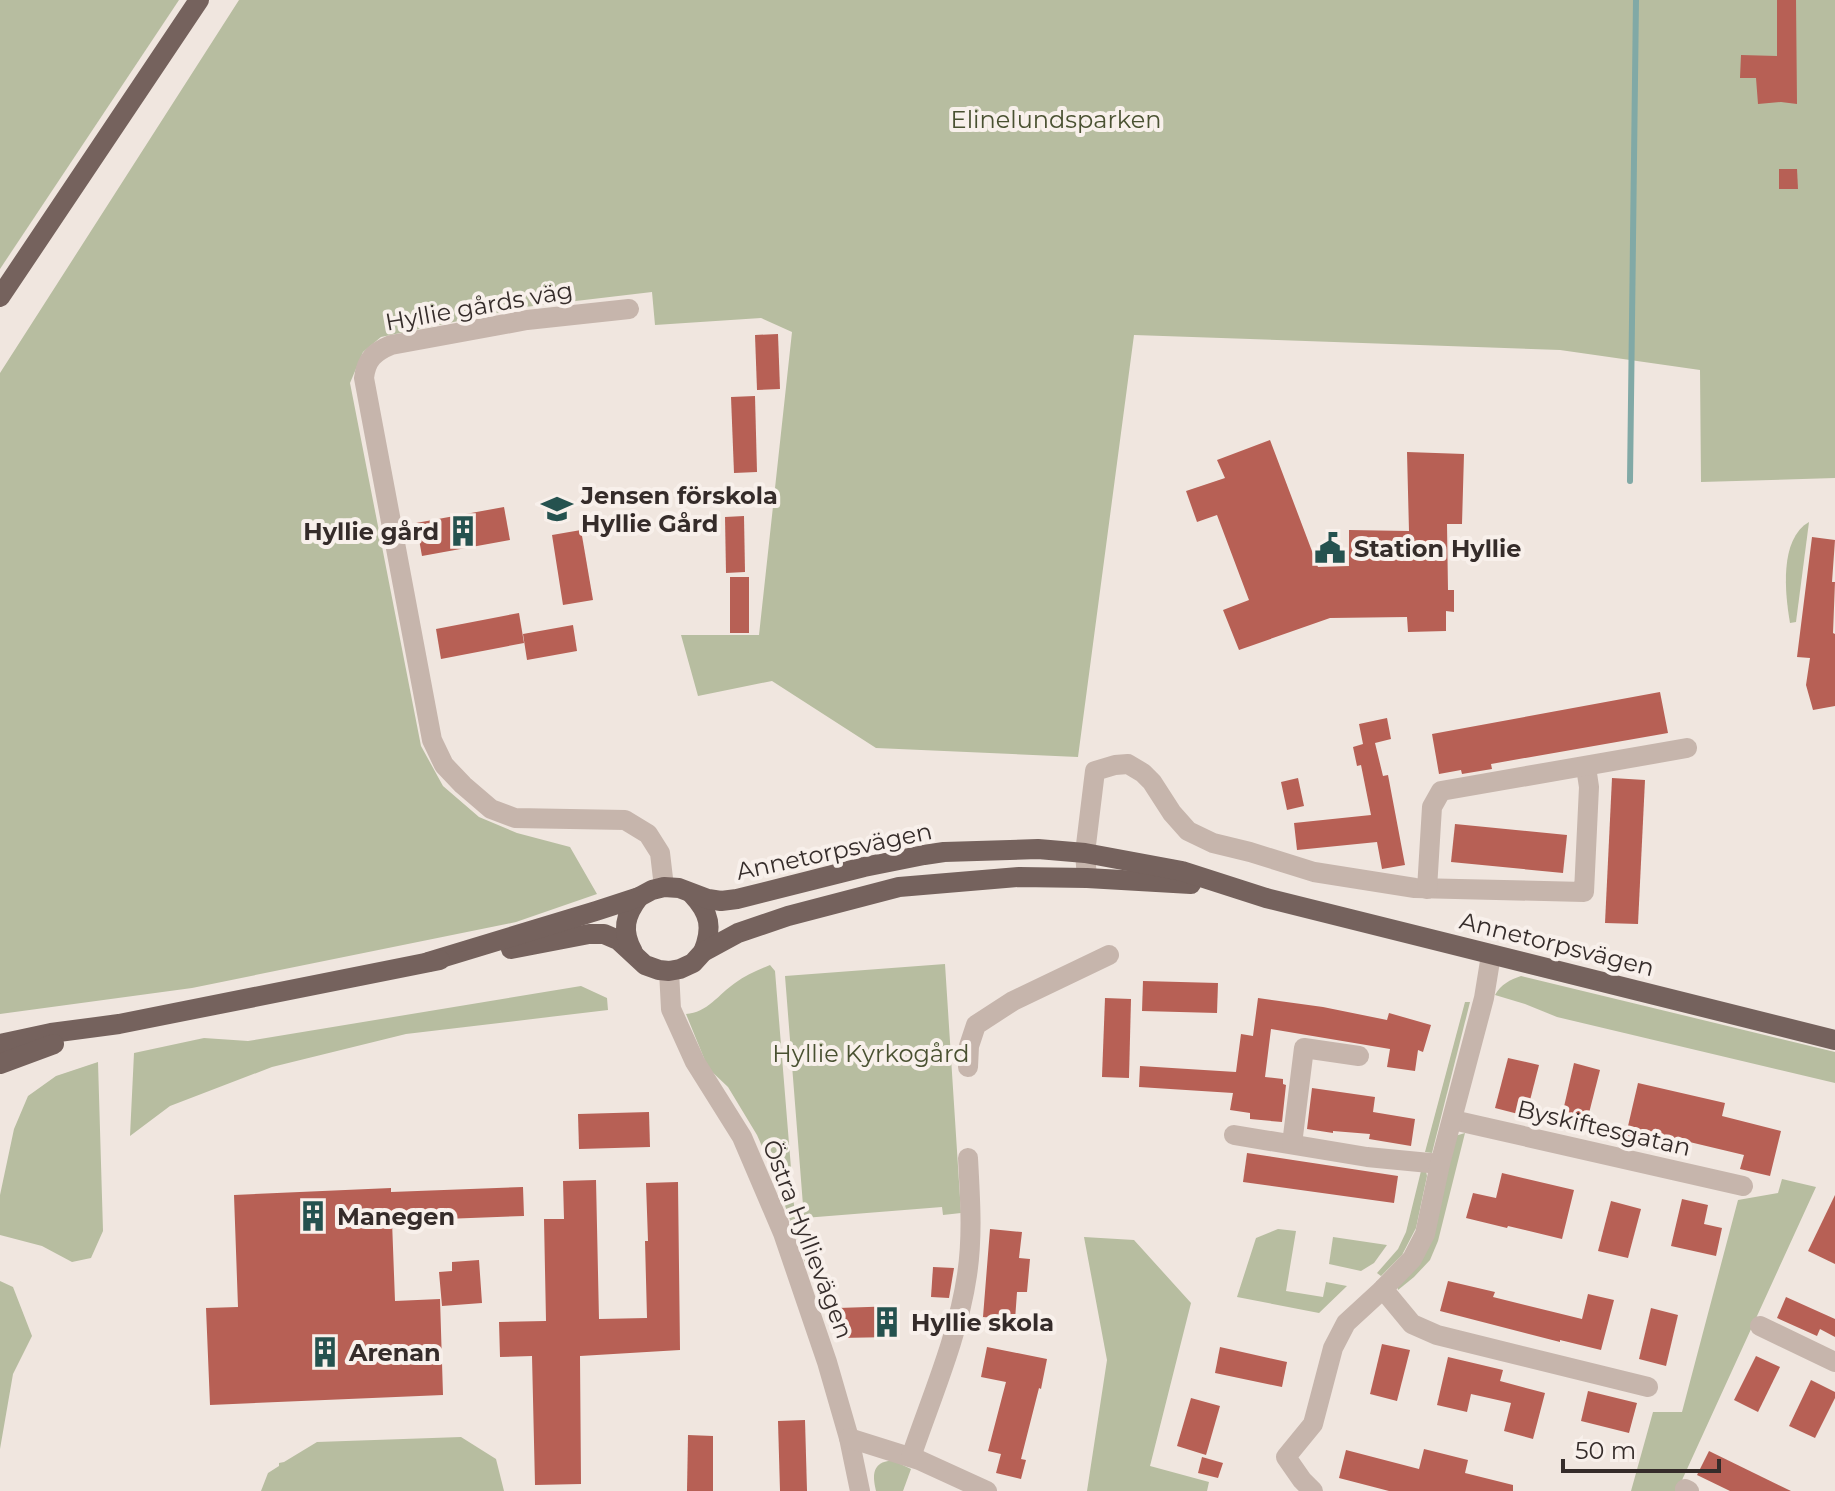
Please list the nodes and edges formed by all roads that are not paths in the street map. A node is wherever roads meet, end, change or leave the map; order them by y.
1 (199, 0) edge
2 (0, 297) edge
3 (629, 309) dead end
4 (1687, 748) dead end
5 (1586, 767) junction
6 (1085, 853) junction
7 (1087, 878) junction
8 (664, 887) junction
9 (1427, 889) junction
10 (692, 894) junction
11 (639, 897) junction
12 (1266, 898) junction
13 (703, 952) junction
14 (634, 955) junction
15 (1109, 955) dead end
16 (1491, 955) junction
17 (428, 962) junction
18 (669, 971) junction
19 (119, 1024) junction
20 (1835, 1040) edge
21 (0, 1044) edge
22 (1359, 1056) dead end
23 (0, 1064) edge
24 (968, 1067) dead end
25 (1453, 1120) junction
26 (1234, 1135) dead end
27 (1292, 1144) junction
28 (968, 1158) dead end
29 (1440, 1164) junction
30 (1743, 1186) dead end
31 (1383, 1289) junction
32 (1760, 1326) dead end
33 (1835, 1362) edge
34 (1648, 1387) dead end
35 (849, 1438) junction
36 (911, 1457) junction
37 (860, 1491) edge
38 (987, 1491) edge
39 (1313, 1491) edge

1 - 2 main road
3 - 8 street, Hyllie gårds väg
4 - 5 street
5 - 9 street
5 - 9 street, Annetorpsvägen
6 - 7 street, Annetorpsvägen
6 - 9 street, Annetorpsvägen
6 - 10 main road, Annetorpsvägen
6 - 12 main road, Annetorpsvägen
7 - 12 main road, Annetorpsvägen
7 - 13 main road, Annetorpsvägen
8 - 10 main road, Annetorpsvägen
8 - 11 main road
10 - 13 main road
11 - 14 main road
11 - 17 main road
12 - 16 main road, Annetorpsvägen
13 - 18 main road, Annetorpsvägen
14 - 17 main road
14 - 18 main road
15 - 24 street
16 - 20 main road, Annetorpsvägen
16 - 25 street
17 - 19 main road
18 - 35 street, Östra Hyllievägen
19 - 21 main road
19 - 23 main road
22 - 27 street
25 - 29 street
25 - 30 street, Byskiftesgatan
26 - 27 street
27 - 29 street
28 - 36 street
29 - 31 street
31 - 34 street
31 - 39 street
32 - 33 street
35 - 36 street
35 - 37 street, Östra Hyllievägen
36 - 38 street

